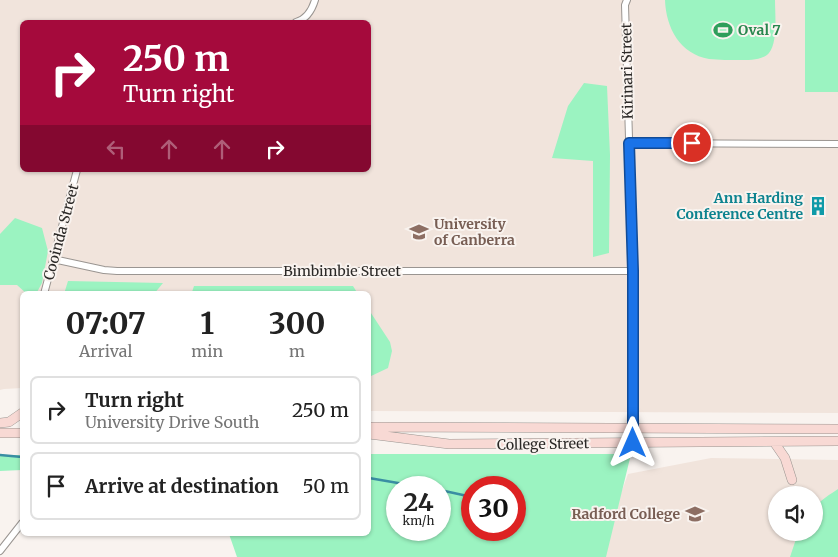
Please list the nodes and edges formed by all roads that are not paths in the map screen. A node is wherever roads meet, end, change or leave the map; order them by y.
1 (315, 0) edge
2 (627, 0) edge
3 (303, 20) edge
4 (629, 143) junction
5 (838, 144) edge
6 (76, 172) edge
7 (53, 259) junction
8 (633, 271) junction
9 (45, 291) edge
10 (20, 414) edge
11 (0, 423) edge
12 (371, 427) edge
13 (633, 428) junction
14 (838, 429) edge
15 (0, 432) edge
16 (20, 433) edge
17 (371, 434) edge
18 (838, 441) edge
19 (774, 442) junction
20 (633, 443) junction
21 (792, 480) dead end
22 (20, 526) edge
23 (0, 551) edge

1 - 3 street
2 - 4 street, Kirinari Street
4 - 5 street
4 - 8 street, Kirinari Street
6 - 7 street, Cooinda Street
7 - 8 street, Bimbimbie Street
7 - 9 street, Cooinda Street
8 - 13 street, Kirinari Street
10 - 11 street
12 - 13 street, College Street
13 - 14 street, College Street
13 - 20 street, Kirinari Street
15 - 16 street
17 - 20 street, College Street
18 - 19 street, College Street
19 - 20 street, College Street
19 - 21 street
22 - 23 street

